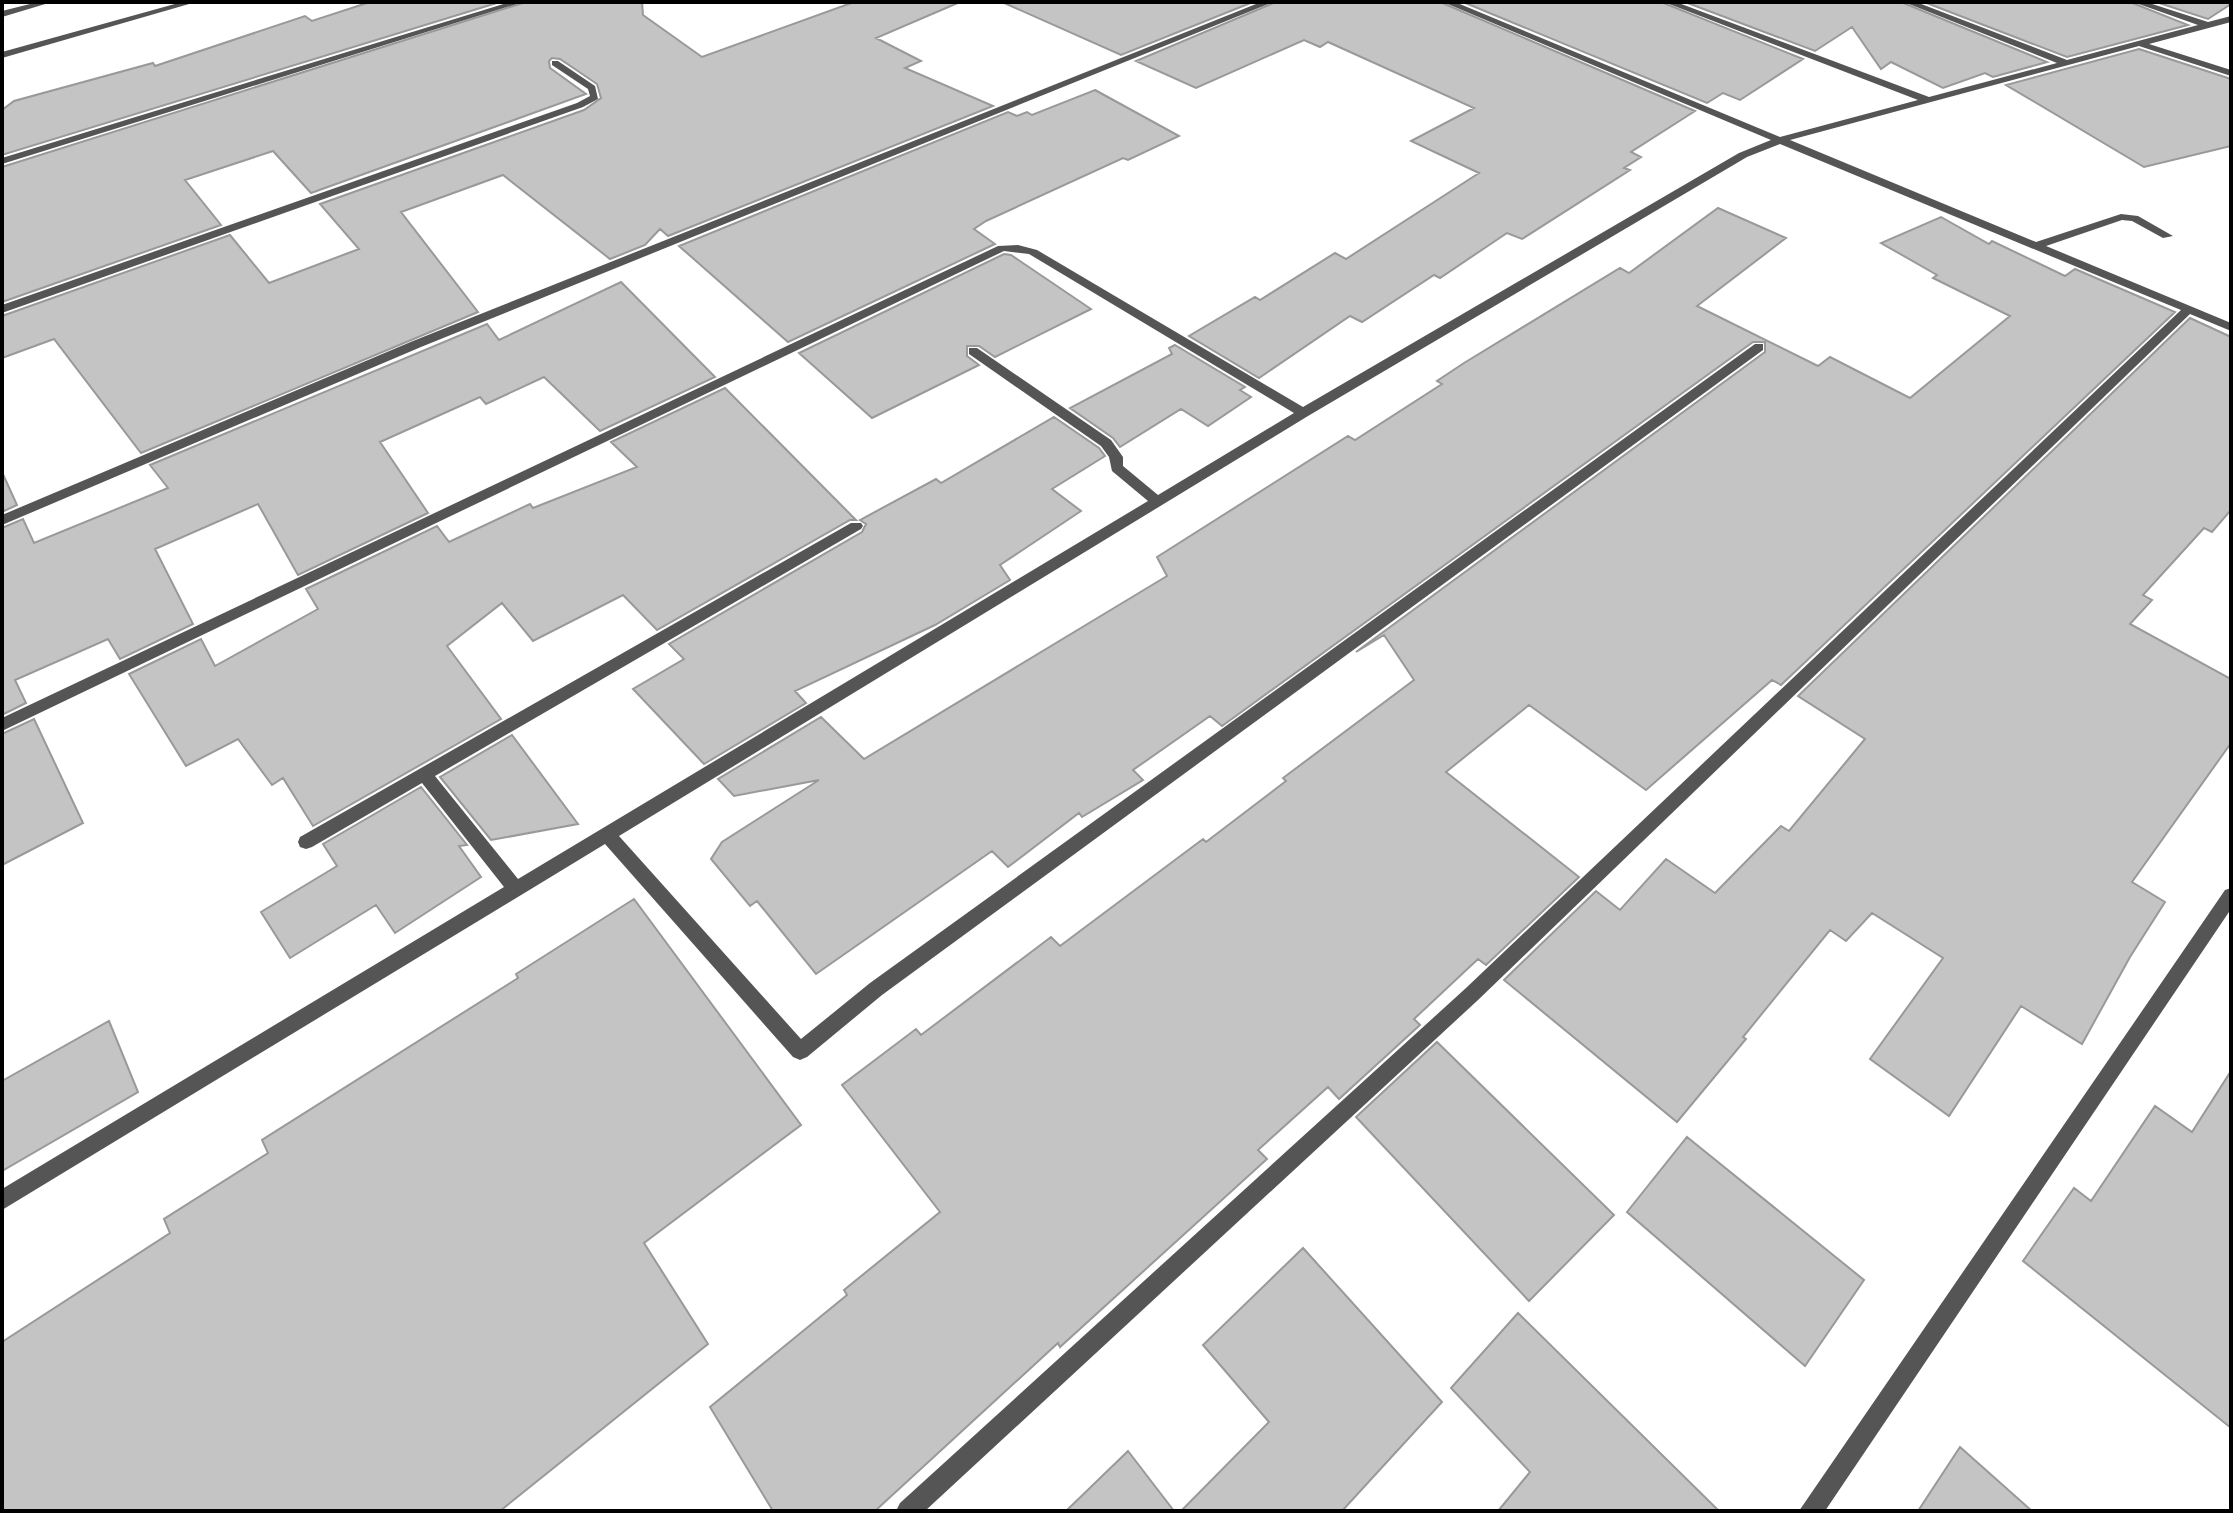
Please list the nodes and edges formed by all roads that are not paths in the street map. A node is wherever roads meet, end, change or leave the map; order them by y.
1 (48, 2) edge
2 (192, 2) edge
3 (519, 2) edge
4 (1269, 2) edge
5 (1447, 2) edge
6 (1668, 2) edge
7 (1908, 2) edge
8 (2137, 2) edge
9 (2, 14) edge
10 (2231, 19) edge
11 (2205, 25) junction
12 (2140, 43) junction
13 (2, 55) edge
14 (555, 63) dead end
15 (2067, 63) junction
16 (2231, 73) edge
17 (1929, 101) junction
18 (1783, 139) junction
19 (2, 161) edge
20 (2167, 236) dead end
21 (2035, 246) junction
22 (2, 309) edge
23 (2188, 310) junction
24 (2231, 327) edge
25 (1759, 347) dead end
26 (973, 351) dead end
27 (1303, 413) junction
28 (1157, 501) junction
29 (2, 520) edge
30 (856, 526) dead end
31 (2, 725) edge
32 (424, 774) junction
33 (607, 834) junction
34 (306, 842) dead end
35 (516, 889) junction
36 (2231, 895) edge
37 (2, 1200) edge
38 (908, 1511) edge
39 (1811, 1511) edge

1 - 9 street
2 - 13 street
3 - 19 street
4 - 29 street
5 - 18 street
6 - 17 street
7 - 15 street
8 - 11 street
10 - 11 street
11 - 12 street
12 - 15 street
12 - 16 street
14 - 22 street
15 - 17 street
17 - 18 street
18 - 21 street
18 - 27 street
20 - 21 street
21 - 23 street
23 - 24 street
23 - 38 street
25 - 33 street
26 - 28 street
27 - 28 street
27 - 31 street
28 - 33 street
30 - 32 street
32 - 34 street
32 - 35 street
33 - 35 street
35 - 37 street
36 - 39 street

